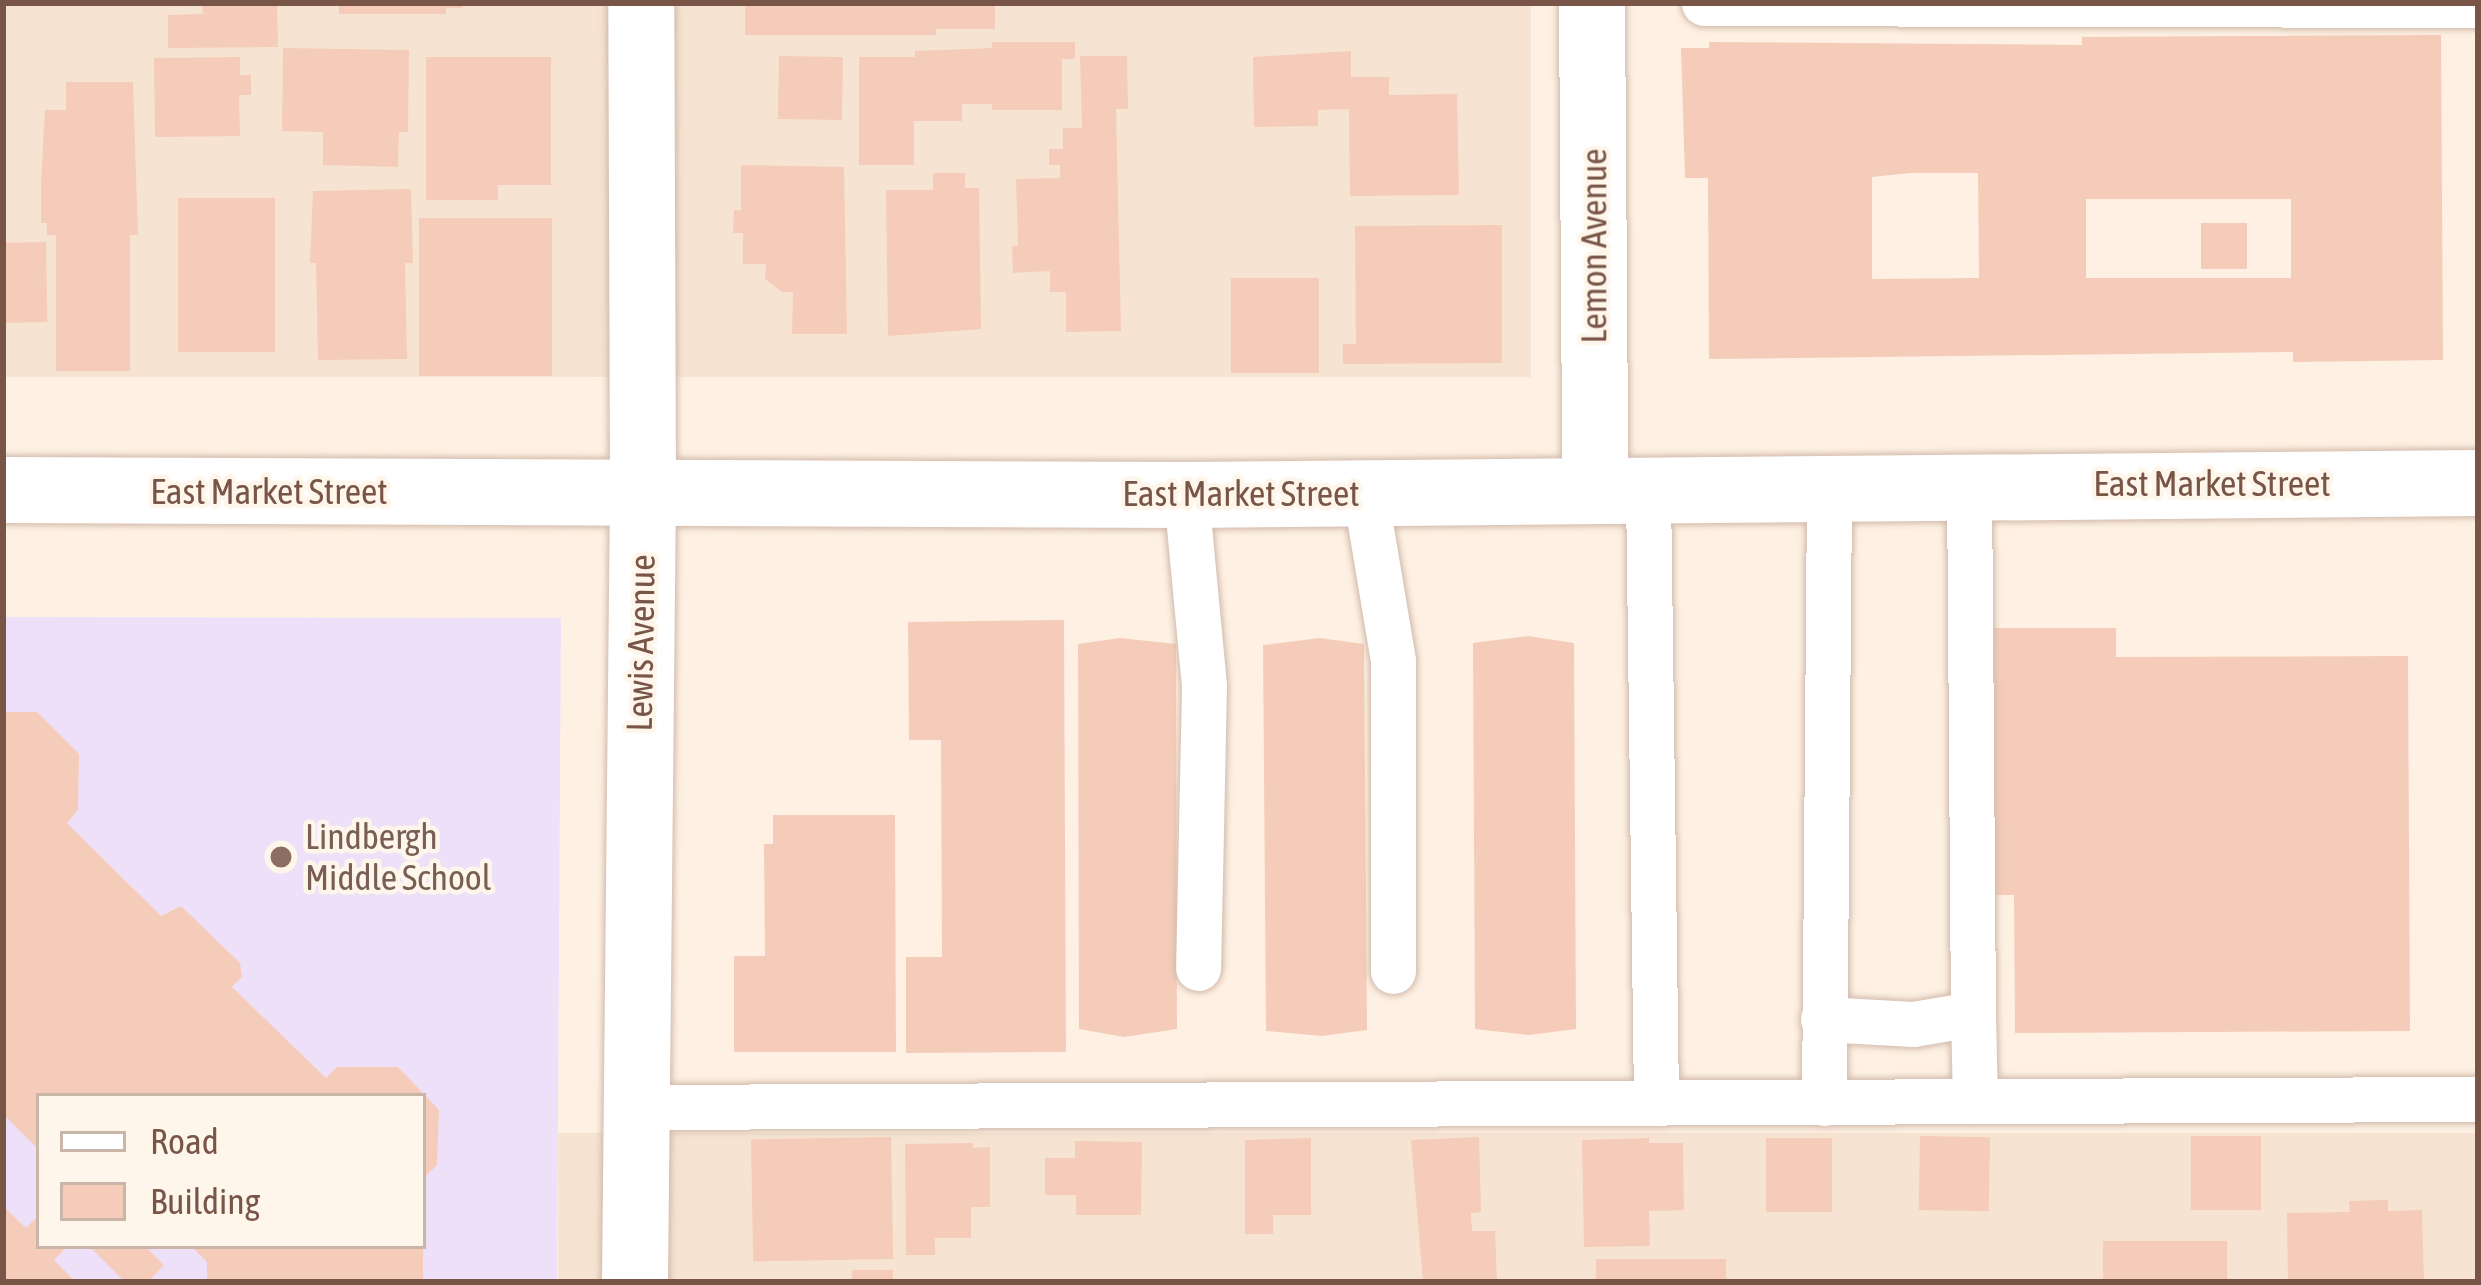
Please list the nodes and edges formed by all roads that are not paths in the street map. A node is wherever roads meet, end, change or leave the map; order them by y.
1 (641, 3) edge
2 (1592, 3) edge
3 (1703, 3) edge
4 (2061, 3) edge
5 (2478, 5) edge
6 (2478, 483) edge
7 (1969, 486) junction
8 (1829, 487) junction
9 (3, 490) edge
10 (1622, 490) junction
11 (643, 491) junction
12 (1365, 494) junction
13 (1186, 495) junction
14 (1198, 968) dead end
15 (1393, 970) dead end
16 (1973, 1014) junction
17 (1823, 1019) junction
18 (2478, 1099) edge
19 (1975, 1101) junction
20 (1656, 1102) junction
21 (1824, 1102) junction
22 (636, 1108) junction
23 (634, 1282) edge

1 - 11 street, Lewis Avenue
2 - 10 street, Lemon Avenue
3 - 4 lane
4 - 5 lane
6 - 7 street, East Market Street
7 - 8 street, East Market Street
7 - 16 lane
8 - 10 street, East Market Street
8 - 17 lane
9 - 11 street, East Market Street
10 - 12 street, East Market Street
10 - 20 lane
11 - 13 street, East Market Street
11 - 22 street, Lewis Avenue
12 - 13 street, East Market Street
12 - 15 lane
13 - 14 lane
16 - 17 lane
16 - 19 lane
17 - 21 lane
18 - 19 lane
19 - 21 lane
20 - 21 lane
20 - 22 lane
22 - 23 street, Lewis Avenue

